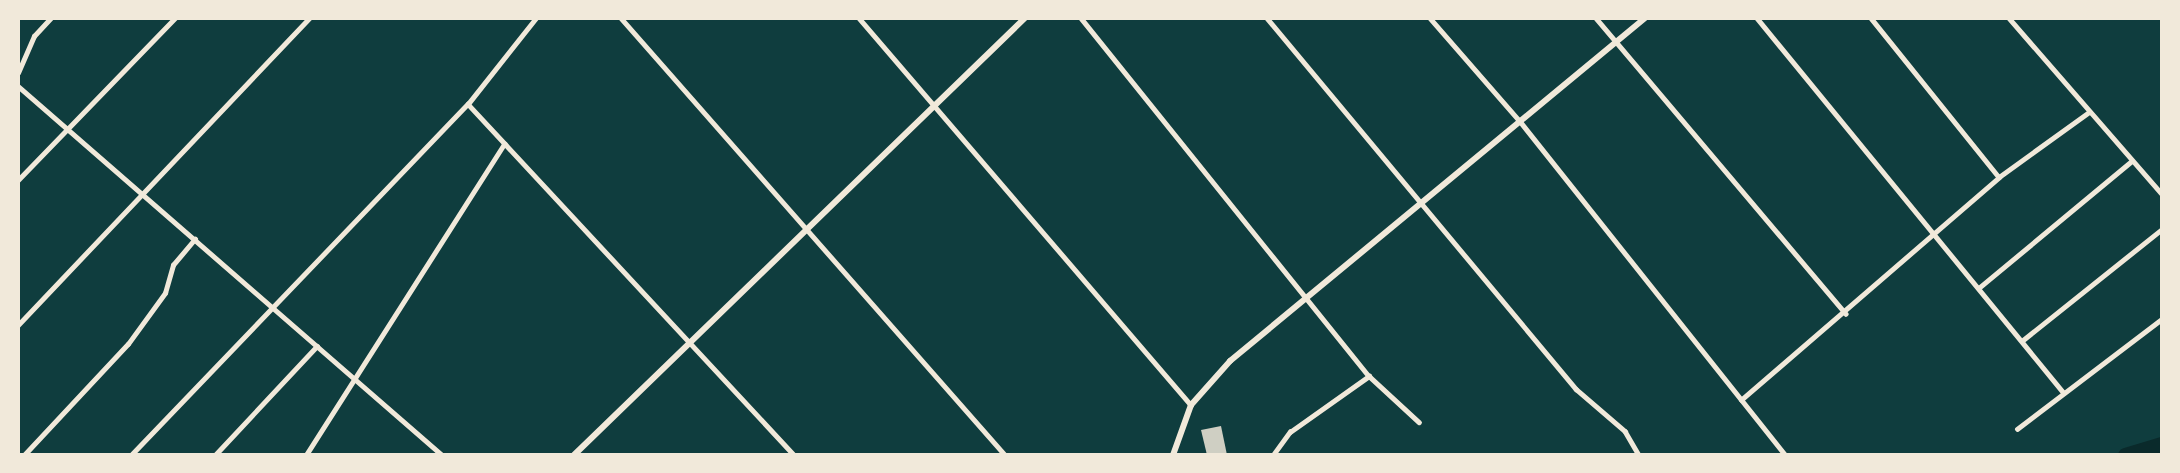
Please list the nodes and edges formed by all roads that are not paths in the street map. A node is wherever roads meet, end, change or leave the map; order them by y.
1 (51, 18) edge
2 (175, 18) edge
3 (309, 18) edge
4 (536, 18) edge
5 (621, 18) edge
6 (860, 18) edge
7 (1025, 18) edge
8 (1081, 18) edge
9 (1267, 18) edge
10 (1430, 18) edge
11 (1596, 18) edge
12 (1645, 18) edge
13 (1757, 18) edge
14 (1870, 18) edge
15 (2009, 18) edge
16 (1616, 41) junction
17 (18, 73) edge
18 (18, 86) edge
19 (468, 104) junction
20 (935, 105) junction
21 (2089, 112) junction
22 (1519, 120) junction
23 (67, 129) junction
24 (504, 144) junction
25 (2132, 161) junction
26 (1999, 177) junction
27 (18, 180) edge
28 (142, 194) junction
29 (2162, 194) edge
30 (1422, 202) junction
31 (807, 229) junction
32 (2162, 229) edge
33 (1935, 231) junction
34 (195, 239) junction
35 (1980, 287) junction
36 (1306, 298) junction
37 (272, 306) junction
38 (1846, 314) junction
39 (2162, 319) edge
40 (18, 325) edge
41 (2023, 340) junction
42 (688, 344) junction
43 (318, 346) junction
44 (1369, 376) junction
45 (356, 379) junction
46 (2064, 392) junction
47 (1741, 400) junction
48 (1191, 405) junction
49 (1419, 422) dead end
50 (2017, 429) dead end
51 (24, 455) edge
52 (131, 455) edge
53 (215, 455) edge
54 (306, 455) edge
55 (442, 455) edge
56 (574, 455) edge
57 (794, 455) edge
58 (1005, 455) edge
59 (1173, 455) edge
60 (1273, 455) edge
61 (1639, 455) edge
62 (1785, 455) edge

1 - 17 street
2 - 23 street
3 - 28 street
4 - 19 street
5 - 31 street
6 - 20 street
7 - 20 main road
8 - 36 street
9 - 30 street
10 - 22 street
11 - 16 street
12 - 16 main road
13 - 33 street
14 - 26 street
15 - 21 street
16 - 22 main road
16 - 38 street
18 - 23 street
19 - 24 street
19 - 37 street
20 - 31 main road
20 - 48 street
21 - 25 street
21 - 26 street
22 - 30 main road
22 - 47 street
23 - 27 street
23 - 28 street
24 - 42 street
24 - 45 street
25 - 29 street
25 - 35 street
26 - 33 street
28 - 34 street
28 - 40 street
30 - 36 main road
30 - 61 street
31 - 42 main road
31 - 58 street
32 - 41 street
33 - 35 street
33 - 38 street
34 - 37 street
34 - 51 street
35 - 41 street
36 - 44 street
36 - 48 main road
37 - 43 street
37 - 52 street
38 - 47 street
39 - 46 street
41 - 46 street
42 - 56 main road
42 - 57 street
43 - 45 street
43 - 53 street
44 - 49 street
44 - 60 street
45 - 54 street
45 - 55 street
46 - 50 street
47 - 62 street
48 - 59 main road

